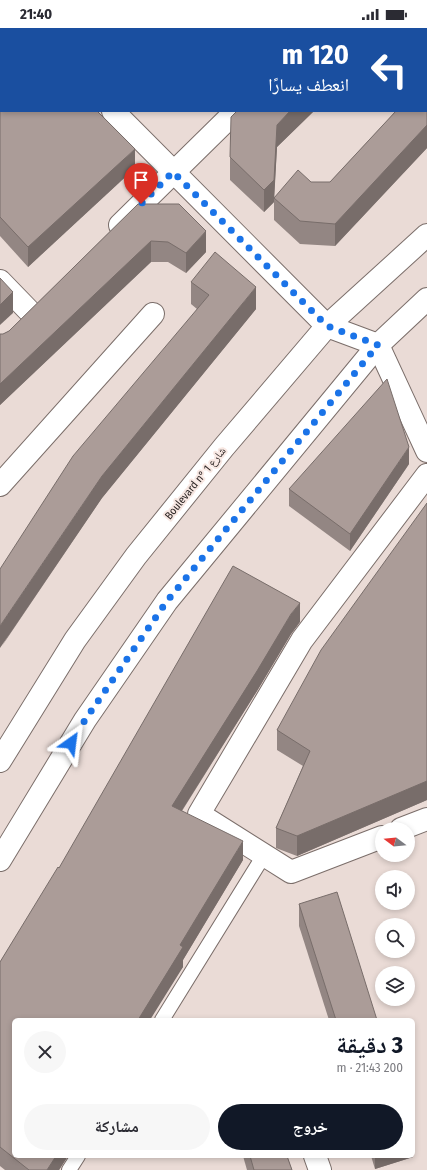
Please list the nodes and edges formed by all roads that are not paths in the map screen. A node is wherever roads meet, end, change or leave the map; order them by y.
1 (114, 112) edge
2 (235, 112) edge
3 (173, 172) junction
4 (427, 235) edge
5 (105, 239) edge
6 (0, 281) edge
7 (47, 298) edge
8 (427, 299) edge
9 (31, 313) junction
10 (153, 314) dead end
11 (327, 326) junction
12 (16, 328) edge
13 (378, 345) junction
14 (427, 451) edge
15 (427, 475) edge
16 (0, 485) edge
17 (0, 761) edge
18 (427, 819) edge
19 (415, 824) edge
20 (6, 834) edge
21 (375, 840) edge
22 (264, 855) junction
23 (0, 860) edge
24 (163, 1018) edge
25 (77, 1158) edge
26 (316, 1158) edge
27 (69, 1170) edge
28 (320, 1170) edge

1 - 3 street
2 - 3 street
3 - 5 street
3 - 11 street
4 - 11 street, Boulevard n° شارع 1
6 - 9 street
7 - 9 street
8 - 13 street
9 - 12 street
10 - 16 street
11 - 13 street
11 - 17 street, Boulevard n° شارع 1
13 - 14 street
13 - 20 street
15 - 22 street
18 - 19 street
20 - 23 street
21 - 22 street
22 - 24 lane
25 - 27 lane
26 - 28 street

